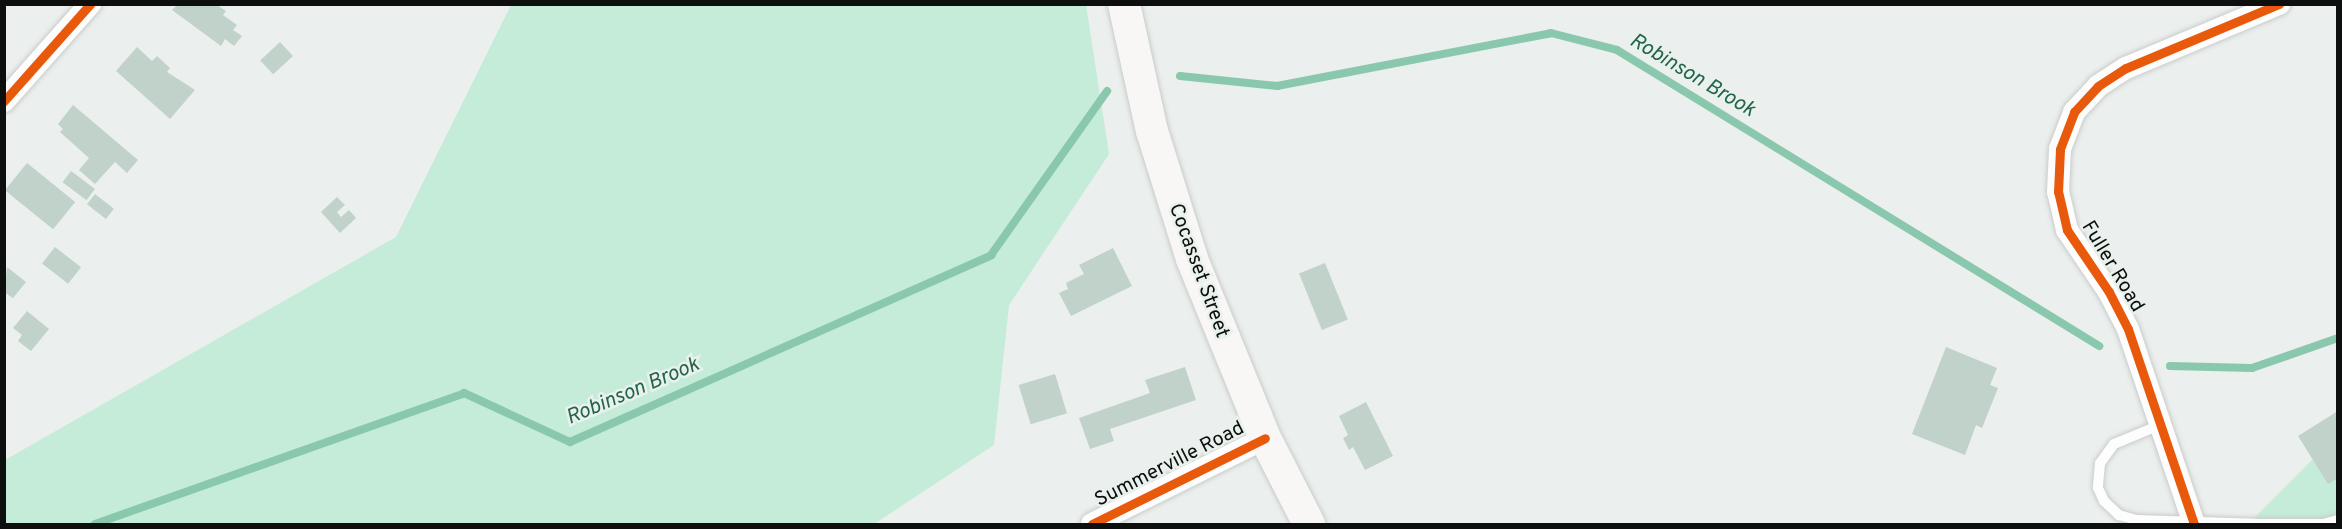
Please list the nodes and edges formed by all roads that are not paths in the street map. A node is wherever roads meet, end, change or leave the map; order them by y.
1 (90, 4) edge
2 (1124, 4) edge
3 (2279, 4) edge
4 (4, 101) edge
5 (2160, 425) junction
6 (1265, 438) junction
7 (2337, 520) edge
8 (2194, 524) edge
9 (1092, 525) edge
10 (1309, 525) edge

1 - 4 street
2 - 6 main road, Cocasset Street
3 - 5 street, Fuller Road
5 - 8 street, Fuller Road
5 - 8 lane
6 - 9 street, Summerville Road
6 - 10 main road, Cocasset Street
7 - 8 lane

